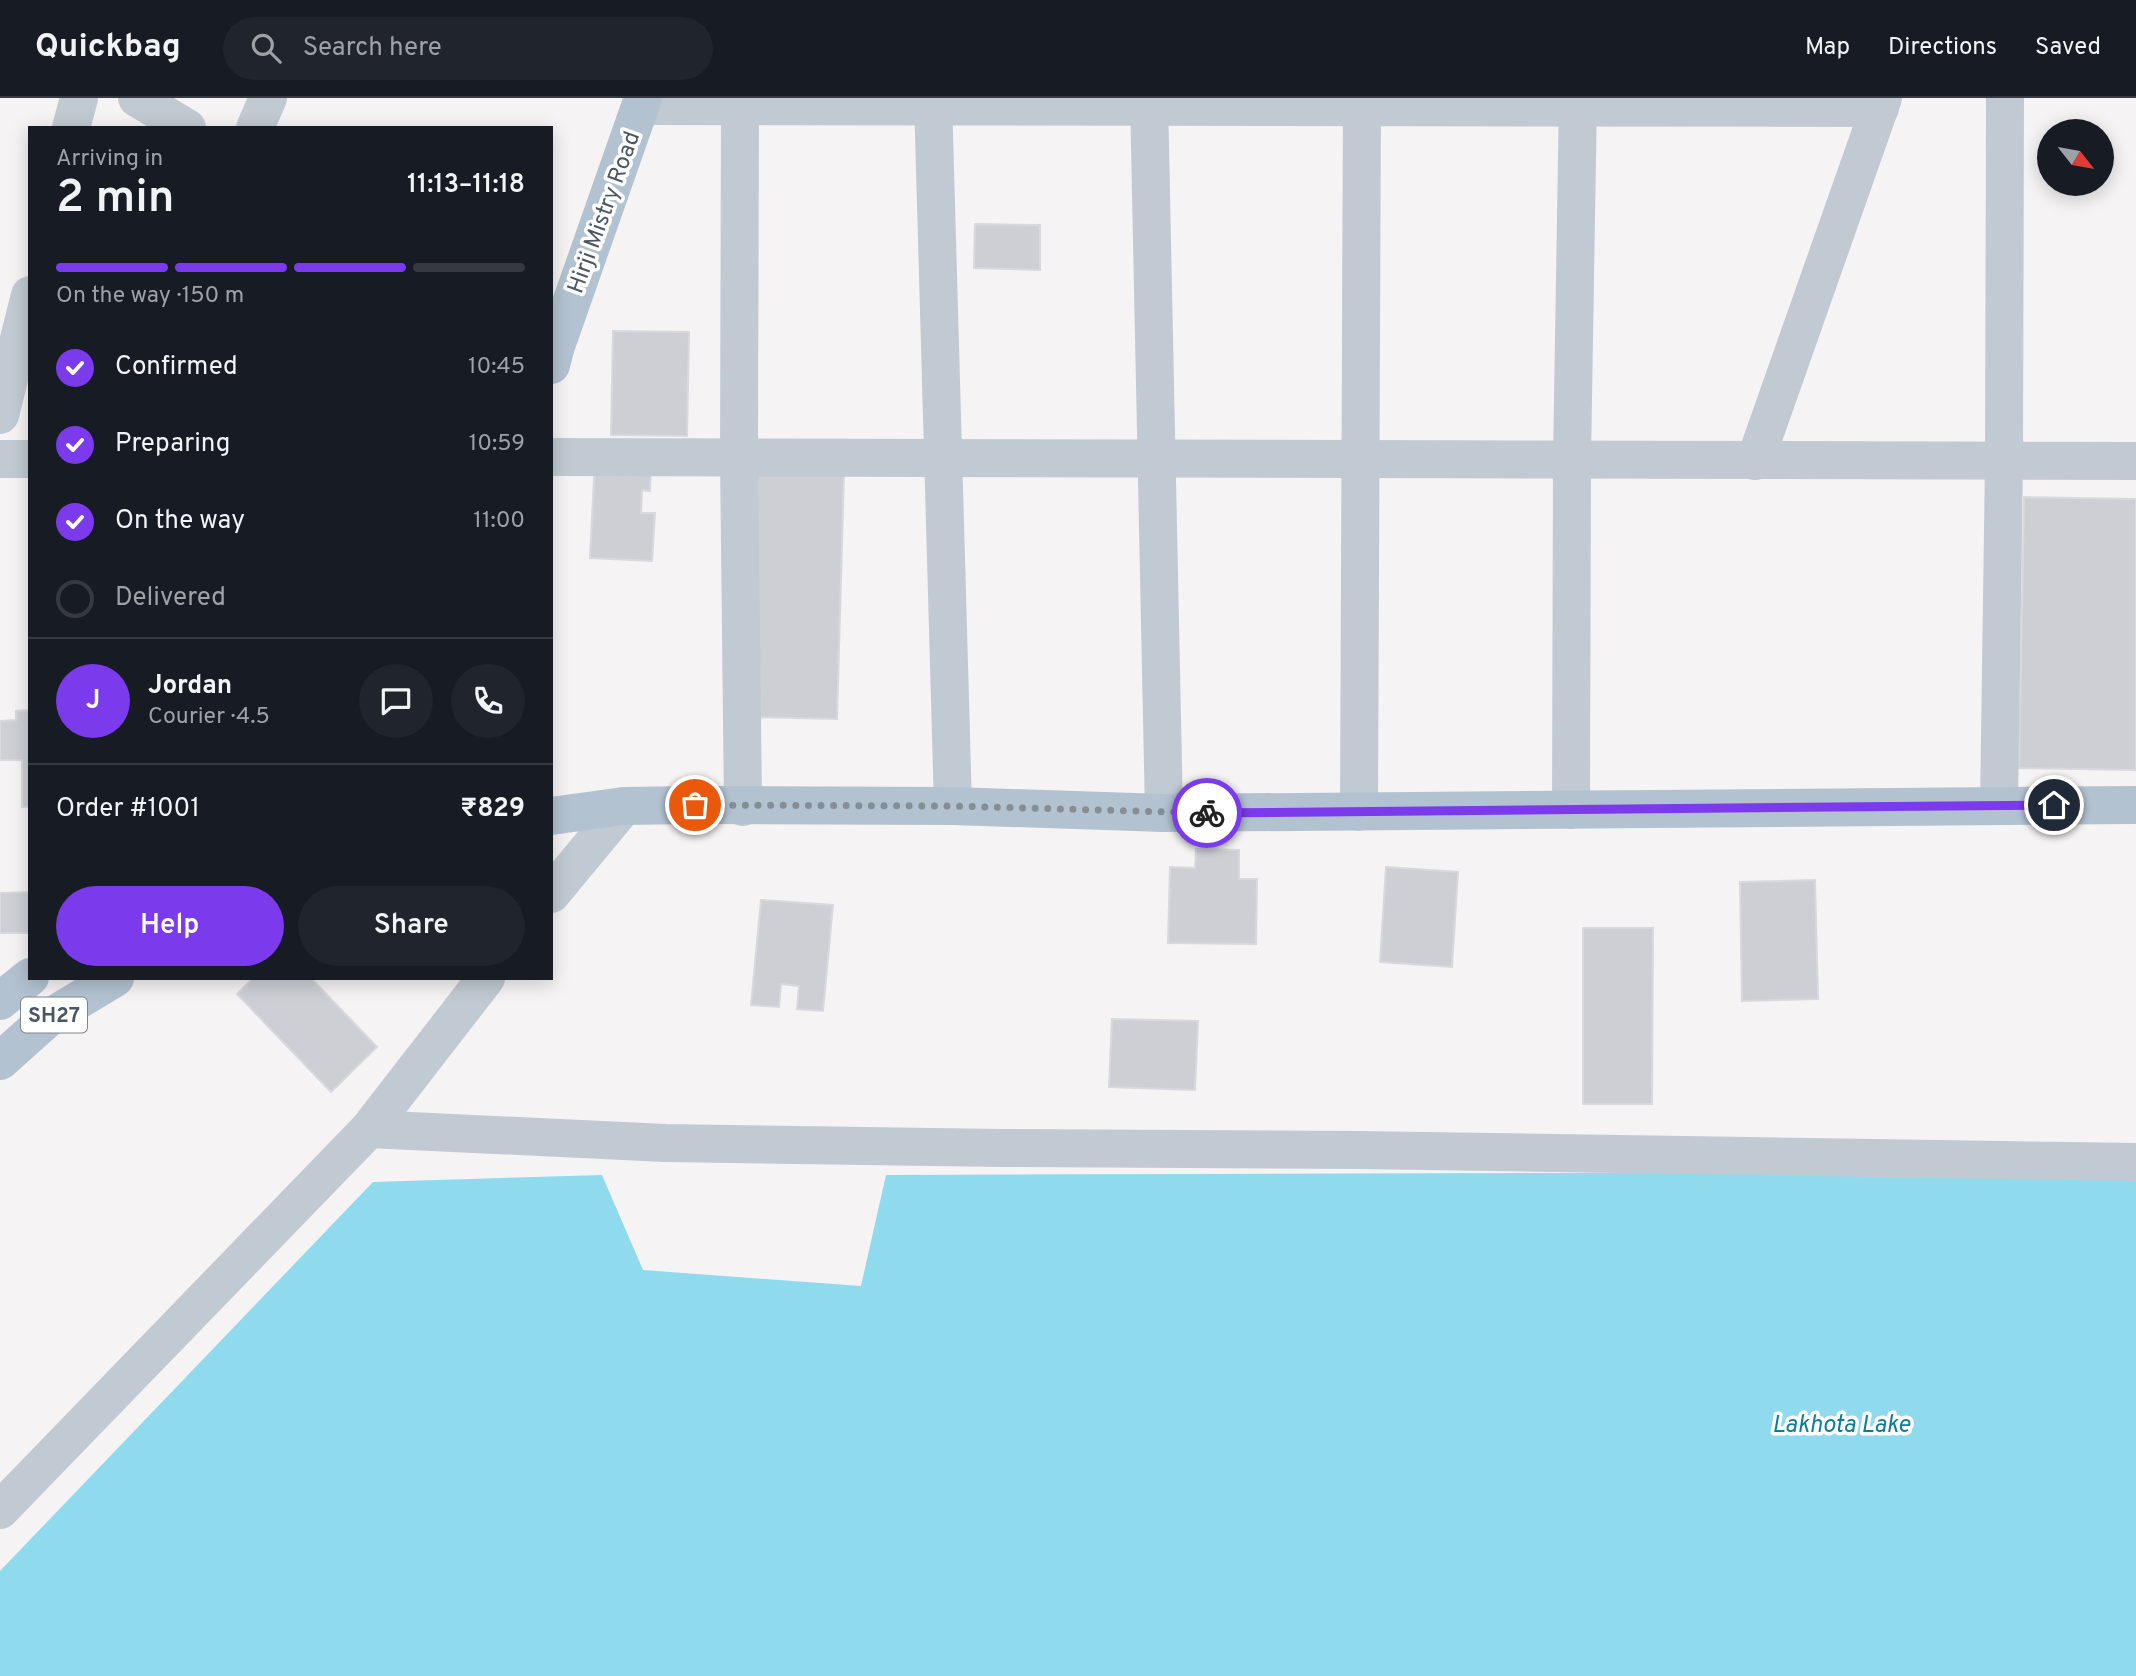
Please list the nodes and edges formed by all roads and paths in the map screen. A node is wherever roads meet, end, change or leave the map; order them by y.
1 (79, 98) edge
2 (137, 98) edge
3 (268, 98) edge
4 (2005, 98) edge
5 (642, 102) edge
6 (933, 102) edge
7 (1149, 102) edge
8 (1362, 103) edge
9 (1578, 103) edge
10 (1881, 103) edge
11 (740, 106) junction
12 (72, 126) edge
13 (184, 126) edge
14 (256, 126) edge
15 (28, 303) edge
16 (553, 352) edge
17 (0, 415) edge
18 (553, 457) edge
19 (739, 457) junction
20 (942, 457) junction
21 (1155, 458) junction
22 (1359, 458) junction
23 (0, 459) edge
24 (28, 459) edge
25 (1572, 459) junction
26 (1755, 461) junction
27 (2004, 461) junction
28 (2136, 461) edge
29 (2136, 805) edge
30 (624, 806) junction
31 (953, 806) junction
32 (1999, 806) junction
33 (743, 807) junction
34 (1571, 810) junction
35 (1359, 812) junction
36 (1164, 813) junction
37 (553, 816) edge
38 (553, 892) edge
39 (28, 979) edge
40 (112, 980) edge
41 (484, 980) edge
42 (0, 1001) edge
43 (0, 1061) edge
44 (369, 1129) junction
45 (2136, 1162) edge
46 (0, 1510) edge

1 - 12 street
2 - 13 street
3 - 14 street
4 - 27 street
5 - 11 street
5 - 16 main road, Hirji Mistry Road
6 - 7 street
6 - 11 street
6 - 20 street
7 - 8 street
7 - 21 street
8 - 9 street
8 - 22 street
9 - 10 street
9 - 25 street
10 - 26 street
11 - 19 street
15 - 17 street
18 - 19 street
19 - 20 street
19 - 33 street
20 - 21 street
20 - 31 street
21 - 22 street
21 - 36 street
22 - 25 street
22 - 35 street
23 - 24 street
25 - 26 street
25 - 34 street
26 - 27 street
27 - 28 street
27 - 32 street
29 - 32 main road
30 - 33 main road
30 - 37 main road
30 - 38 street
31 - 33 main road
31 - 36 main road
32 - 34 main road
34 - 35 main road
35 - 36 main road
39 - 42 main road, SH27
40 - 43 main road, SH27
41 - 44 street
44 - 45 street
44 - 46 street

